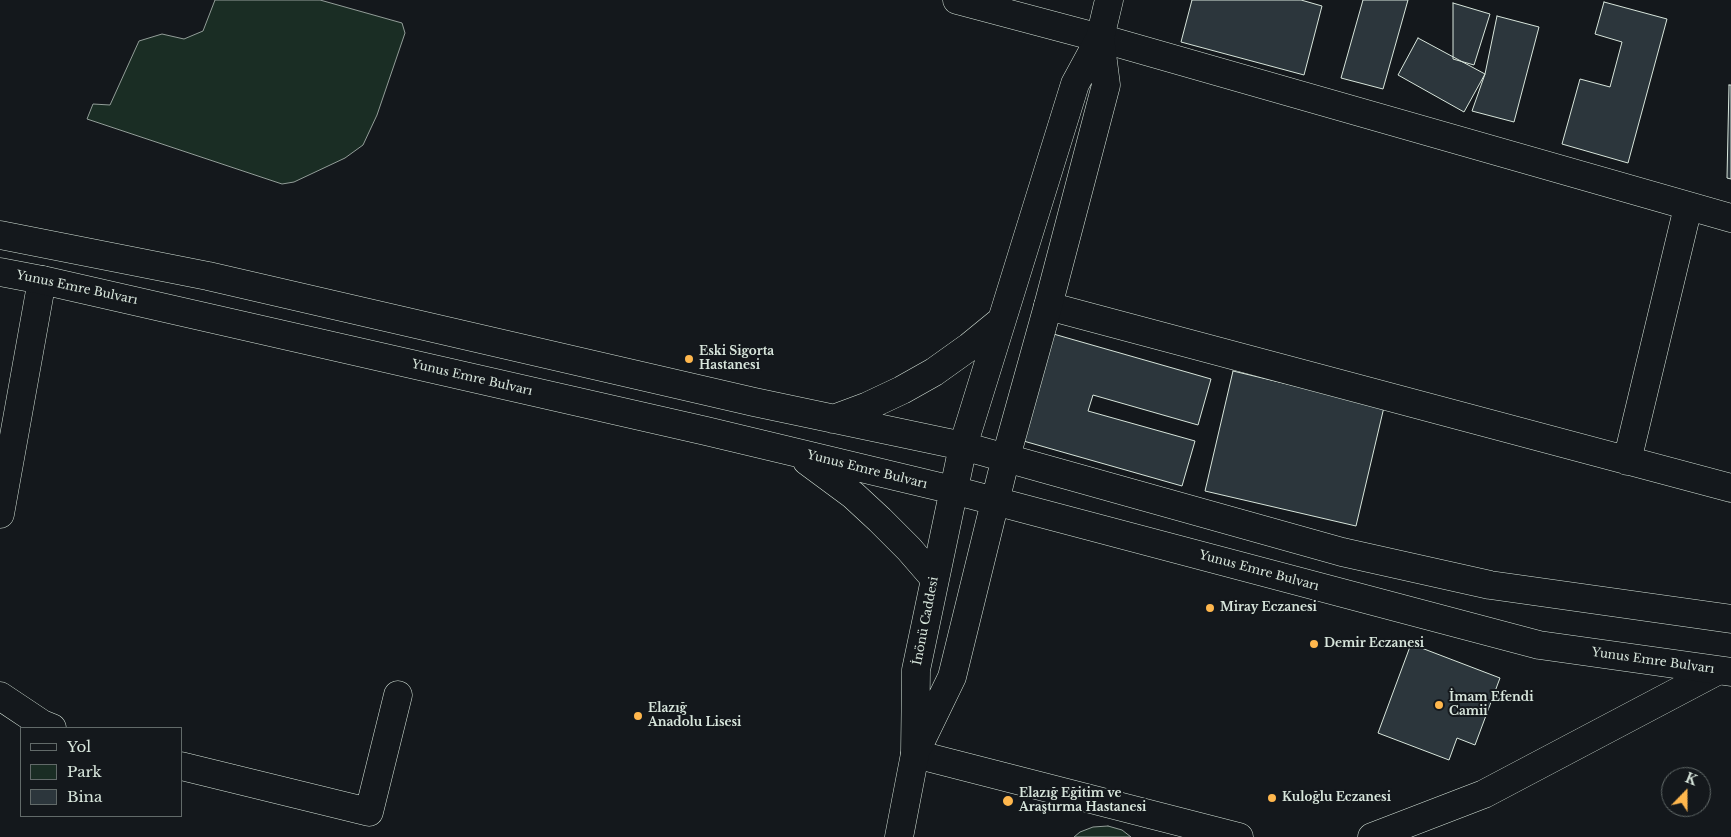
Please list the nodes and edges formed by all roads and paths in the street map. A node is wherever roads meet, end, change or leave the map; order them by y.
1 (957, 0) edge
2 (1109, 0) edge
3 (1100, 38) junction
4 (1688, 207) junction
5 (1731, 218) edge
6 (0, 235) edge
7 (0, 272) edge
8 (42, 280) junction
9 (1048, 306) junction
10 (1002, 320) junction
11 (833, 419) junction
12 (963, 446) junction
13 (6, 450) edge
14 (794, 452) junction
15 (1006, 457) junction
16 (1628, 460) junction
17 (1731, 488) edge
18 (953, 490) junction
19 (995, 501) junction
20 (0, 514) edge
21 (935, 579) junction
22 (1731, 619) edge
23 (1724, 672) edge
24 (398, 695) dead end
25 (0, 696) edge
26 (50, 727) edge
27 (915, 754) junction
28 (182, 766) edge
29 (899, 837) edge
30 (1239, 837) edge
31 (1372, 837) edge

1 - 3 main road
2 - 3 main road
3 - 4 main road
3 - 9 main road, İnönü Caddesi
3 - 10 main road, İnönü Caddesi
4 - 5 main road
4 - 16 main road
6 - 11 main road
7 - 8 main road, Yunus Emre Bulvarı
8 - 13 main road
8 - 14 main road, Yunus Emre Bulvarı
9 - 15 main road, İnönü Caddesi
9 - 16 main road
10 - 11 main road
10 - 12 main road, İnönü Caddesi
11 - 12 main road
12 - 15 main road
12 - 18 main road, İnönü Caddesi
13 - 20 main road
14 - 18 main road, Yunus Emre Bulvarı
14 - 21 main road
15 - 19 main road, İnönü Caddesi
15 - 22 main road
16 - 17 main road
18 - 19 main road, Yunus Emre Bulvarı
18 - 21 main road, İnönü Caddesi
19 - 23 main road, Yunus Emre Bulvarı
19 - 27 main road, İnönü Caddesi
21 - 27 main road, İnönü Caddesi
23 - 31 main road
24 - 28 main road
25 - 26 main road
27 - 29 main road, İnönü Caddesi
27 - 30 main road

